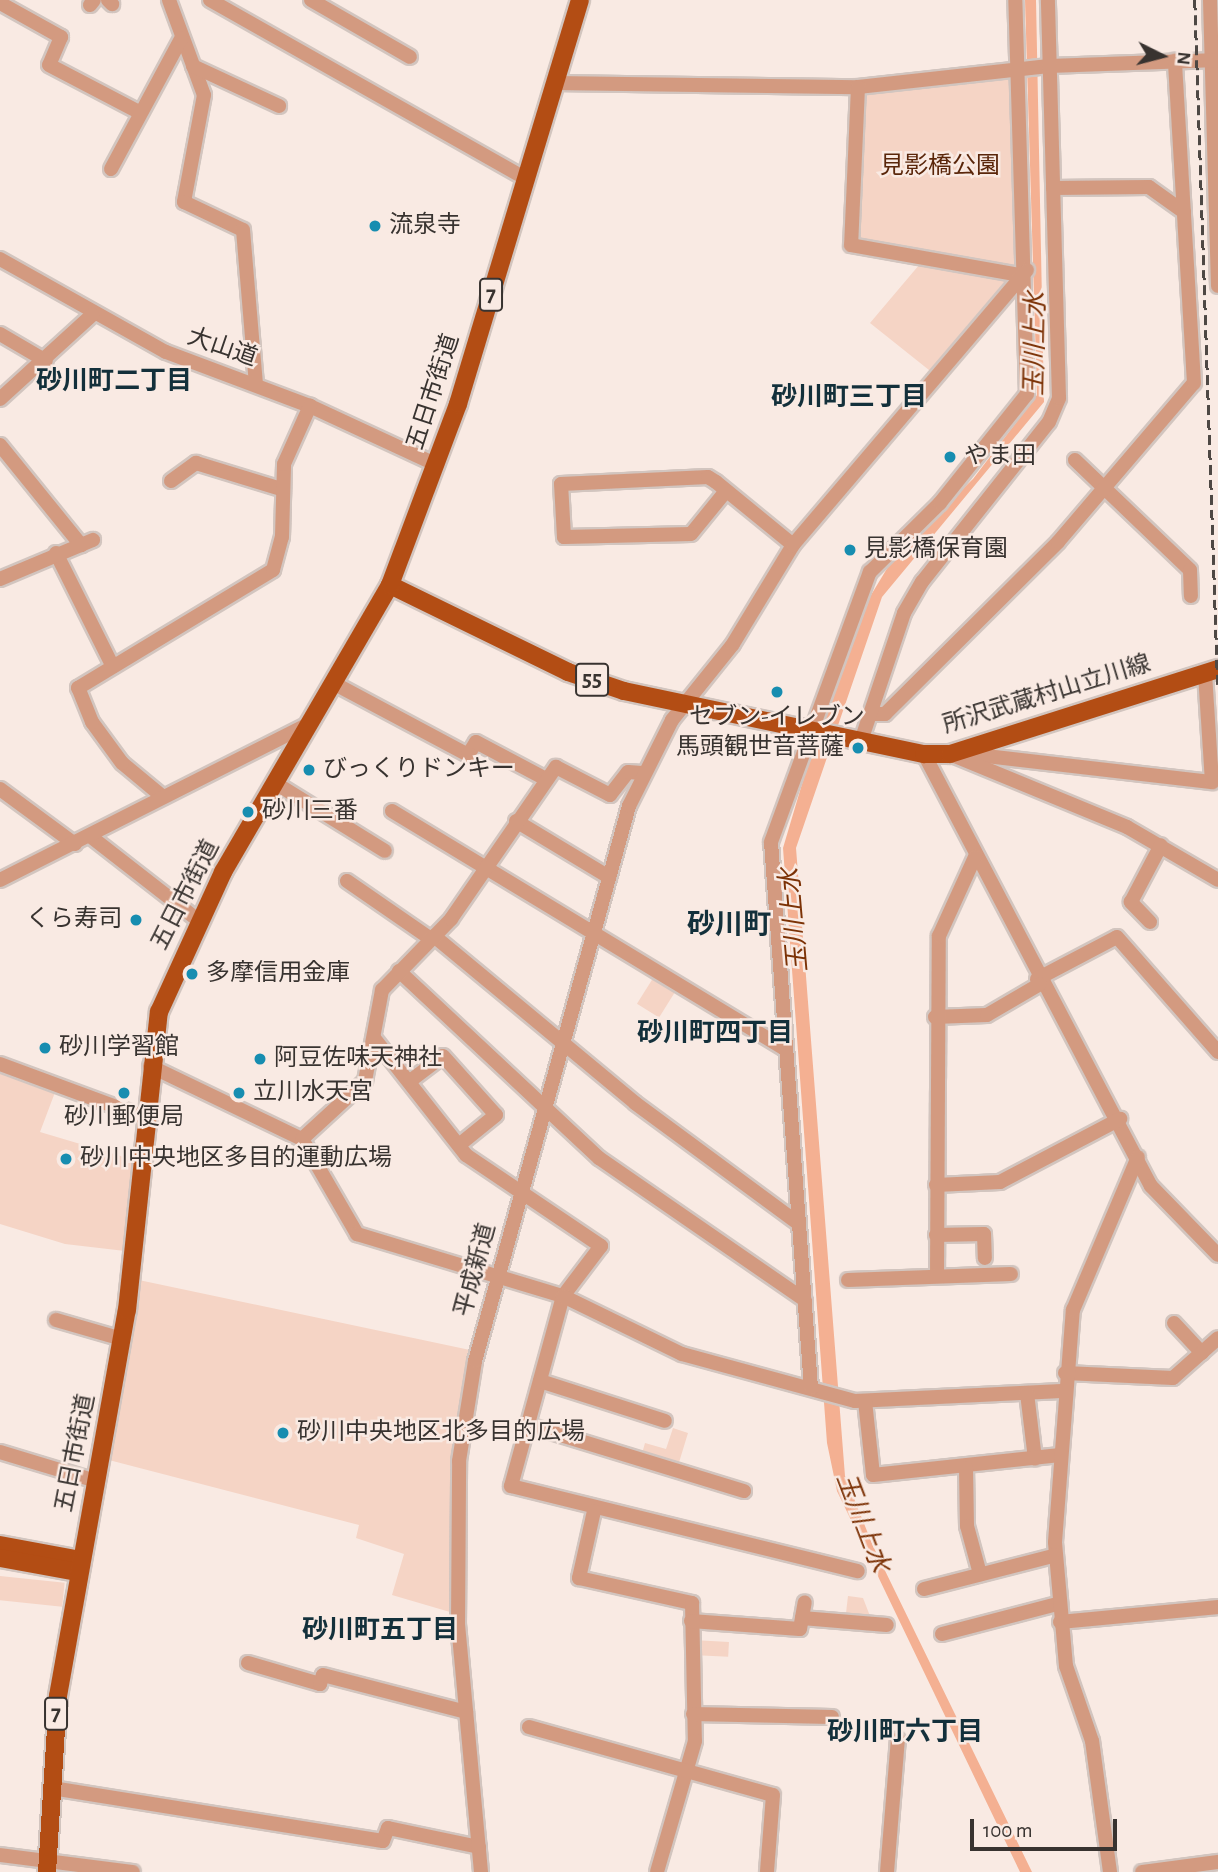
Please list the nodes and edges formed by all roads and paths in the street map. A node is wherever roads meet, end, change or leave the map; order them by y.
1 (169, 0) edge
2 (210, 0) edge
3 (311, 0) edge
4 (1015, 0) edge
5 (1048, 0) edge
6 (577, 1) edge
7 (0, 3) edge
8 (1213, 8) edge
9 (181, 39) junction
10 (410, 57) dead end
11 (1215, 60) edge
12 (1175, 61) junction
13 (194, 66) junction
14 (1047, 67) junction
15 (1021, 70) junction
16 (554, 83) junction
17 (858, 88) junction
18 (279, 106) dead end
19 (139, 112) junction
20 (1217, 146) edge
21 (111, 169) dead end
22 (526, 179) junction
23 (1053, 188) junction
24 (1184, 212) junction
25 (0, 259) edge
26 (1023, 272) junction
27 (1218, 286) edge
28 (92, 315) junction
29 (0, 334) edge
30 (46, 361) junction
31 (256, 384) junction
32 (0, 399) edge
33 (310, 405) junction
34 (0, 445) edge
35 (1075, 460) dead end
36 (437, 465) junction
37 (171, 481) dead end
38 (281, 489) junction
39 (726, 491) junction
40 (1105, 491) junction
41 (793, 545) junction
42 (55, 553) junction
43 (0, 579) edge
44 (390, 585) junction
45 (1191, 596) dead end
46 (113, 667) junction
47 (1212, 671) edge
48 (337, 685) junction
49 (683, 706) junction
50 (870, 713) junction
51 (314, 721) junction
52 (811, 732) junction
53 (855, 740) junction
54 (971, 748) junction
55 (924, 754) junction
56 (950, 754) junction
57 (642, 773) junction
58 (546, 779) junction
59 (275, 783) junction
60 (0, 789) edge
61 (163, 797) junction
62 (392, 811) dead end
63 (516, 821) junction
64 (90, 836) junction
65 (75, 844) junction
66 (1161, 845) junction
67 (384, 851) dead end
68 (975, 857) junction
69 (486, 869) junction
70 (609, 877) junction
71 (0, 880) edge
72 (1218, 880) edge
73 (347, 881) dead end
74 (198, 920) junction
75 (1150, 922) dead end
76 (594, 935) junction
77 (432, 937) junction
78 (399, 971) junction
79 (1038, 981) junction
80 (935, 1017) junction
81 (374, 1038) junction
82 (564, 1047) junction
83 (785, 1048) junction
84 (1218, 1052) edge
85 (0, 1064) edge
86 (150, 1066) junction
87 (410, 1081) junction
88 (544, 1111) junction
89 (146, 1118) junction
90 (1121, 1119) junction
91 (302, 1139) junction
92 (459, 1144) junction
93 (1138, 1157) junction
94 (936, 1185) junction
95 (521, 1191) junction
96 (798, 1223) junction
97 (936, 1235) junction
98 (1218, 1255) edge
99 (985, 1258) dead end
100 (1011, 1274) dead end
101 (498, 1276) junction
102 (937, 1276) junction
103 (848, 1280) dead end
104 (564, 1296) junction
105 (805, 1300) junction
106 (56, 1320) dead end
107 (1174, 1323) dead end
108 (1218, 1338) edge
109 (122, 1339) junction
110 (1202, 1353) junction
111 (1065, 1373) junction
112 (540, 1381) junction
113 (811, 1388) junction
114 (1062, 1391) junction
115 (1027, 1392) junction
116 (865, 1401) junction
117 (665, 1421) dead end
118 (528, 1425) junction
119 (0, 1452) edge
120 (1060, 1455) junction
121 (1035, 1458) junction
122 (966, 1468) junction
123 (96, 1480) junction
124 (744, 1491) dead end
125 (594, 1511) junction
126 (0, 1545) edge
127 (1056, 1555) junction
128 (0, 1558) edge
129 (79, 1566) junction
130 (858, 1571) dead end
131 (980, 1574) junction
132 (924, 1589) dead end
133 (805, 1602) dead end
134 (1057, 1604) junction
135 (1218, 1606) edge
136 (802, 1618) junction
137 (691, 1621) junction
138 (1060, 1622) junction
139 (887, 1625) dead end
140 (942, 1634) dead end
141 (248, 1663) dead end
142 (466, 1713) junction
143 (694, 1714) junction
144 (832, 1717) dead end
145 (529, 1727) dead end
146 (898, 1740) dead end
147 (687, 1770) junction
148 (52, 1788) junction
149 (478, 1847) junction
150 (0, 1855) edge
151 (1218, 1862) edge
152 (47, 1865) edge
153 (134, 1872) edge
154 (481, 1872) edge
155 (657, 1872) edge
156 (767, 1872) edge
157 (887, 1872) edge
158 (1111, 1872) edge
159 (1142, 1872) edge

1 - 9 street
2 - 22 street
3 - 10 street
4 - 15 street
5 - 14 street
6 - 16 main road, 五日市街道 / 7
7 - 19 street
8 - 11 street
9 - 13 street
9 - 19 street
11 - 12 street
11 - 20 street
12 - 14 street
12 - 24 street
13 - 18 street
13 - 31 street
14 - 15 street
14 - 23 street
15 - 17 street
15 - 26 street
16 - 17 street
16 - 22 main road, 五日市街道 / 7
17 - 26 street
19 - 21 street
20 - 27 street
22 - 36 main road, 五日市街道 / 7
23 - 24 street
23 - 50 street
24 - 40 street
25 - 28 street, 大山道
26 - 41 street, 平成新道
26 - 52 street
28 - 30 street
28 - 31 street, 大山道
29 - 30 street
30 - 32 street
31 - 33 street, 大山道
33 - 36 street, 大山道
33 - 38 street
34 - 42 street
35 - 40 street
36 - 44 main road, 五日市街道 / 7
37 - 38 street
38 - 46 street
39 - 39 street
39 - 41 street
40 - 45 street
40 - 50 street
41 - 49 street, 平成新道
42 - 43 street
42 - 46 street
44 - 48 main road, 五日市街道 / 7
44 - 49 main road, 55
46 - 61 street
47 - 54 main road, 所沢武蔵村山立川線 / 55
47 - 54 street
48 - 51 main road, 五日市街道 / 7
48 - 58 street
49 - 52 main road, 55
49 - 57 street, 平成新道
50 - 53 street
51 - 59 main road, 五日市街道 / 7
51 - 61 street
52 - 53 main road, 55
52 - 83 street
53 - 55 main road, 所沢武蔵村山立川線 / 55
54 - 56 main road, 所沢武蔵村山立川線 / 55
55 - 56 main road, 所沢武蔵村山立川線 / 55
55 - 68 street
56 - 66 street
57 - 58 street
57 - 70 street, 平成新道
58 - 63 street
59 - 67 street
59 - 74 main road, 五日市街道 / 7
60 - 65 street
61 - 64 street
62 - 69 street
63 - 69 street
63 - 70 street
64 - 65 street
64 - 74 street
65 - 71 street
66 - 72 street
66 - 75 street
68 - 79 street
68 - 80 street
69 - 76 street
69 - 77 street
70 - 76 street, 平成新道
73 - 77 street
74 - 86 main road, 五日市街道 / 7
76 - 82 street, 平成新道
76 - 83 street
77 - 78 street
77 - 82 street
78 - 81 street
78 - 88 street
79 - 80 street
79 - 84 street
79 - 90 street
80 - 94 street
81 - 87 street
81 - 91 street
82 - 88 street, 平成新道
82 - 96 street
83 - 96 street
85 - 89 street
86 - 89 main road, 五日市街道 / 7
86 - 91 street
87 - 92 street
87 - 92 street
88 - 95 street, 平成新道
88 - 105 street
89 - 109 main road, 五日市街道 / 7
90 - 93 street
90 - 94 street
91 - 101 street
92 - 95 street
93 - 98 street
93 - 111 street
94 - 97 street
95 - 101 street, 平成新道
95 - 104 street
96 - 105 street
97 - 99 street
97 - 102 street
100 - 102 street
101 - 104 street
101 - 142 street, 平成新道
102 - 103 street
104 - 112 street
104 - 113 street
105 - 113 street
106 - 109 street
107 - 110 street
108 - 110 street
109 - 123 main road, 五日市街道 / 7
110 - 111 street
111 - 114 street
112 - 117 street
112 - 118 street
113 - 116 street
114 - 115 street
114 - 120 street
115 - 116 street
115 - 121 street
116 - 122 street
118 - 124 street
118 - 125 street
119 - 123 street
120 - 121 street
120 - 127 street
121 - 122 street
122 - 131 street
123 - 129 main road, 五日市街道 / 7
125 - 130 street
125 - 137 street
126 - 129 main road
127 - 131 street
127 - 134 street
128 - 129 main road
129 - 148 main road, 五日市街道 / 7
131 - 132 street
133 - 136 street
134 - 138 street
134 - 140 street
135 - 138 street
136 - 137 street
136 - 139 street
137 - 143 street
138 - 158 street
141 - 142 street
142 - 149 street, 平成新道
143 - 144 street
143 - 147 street
145 - 147 street
146 - 157 street
147 - 155 street
147 - 156 street
148 - 149 street
148 - 152 main road, 五日市街道 / 7
149 - 154 street, 平成新道
150 - 152 street
151 - 159 street
152 - 153 street

